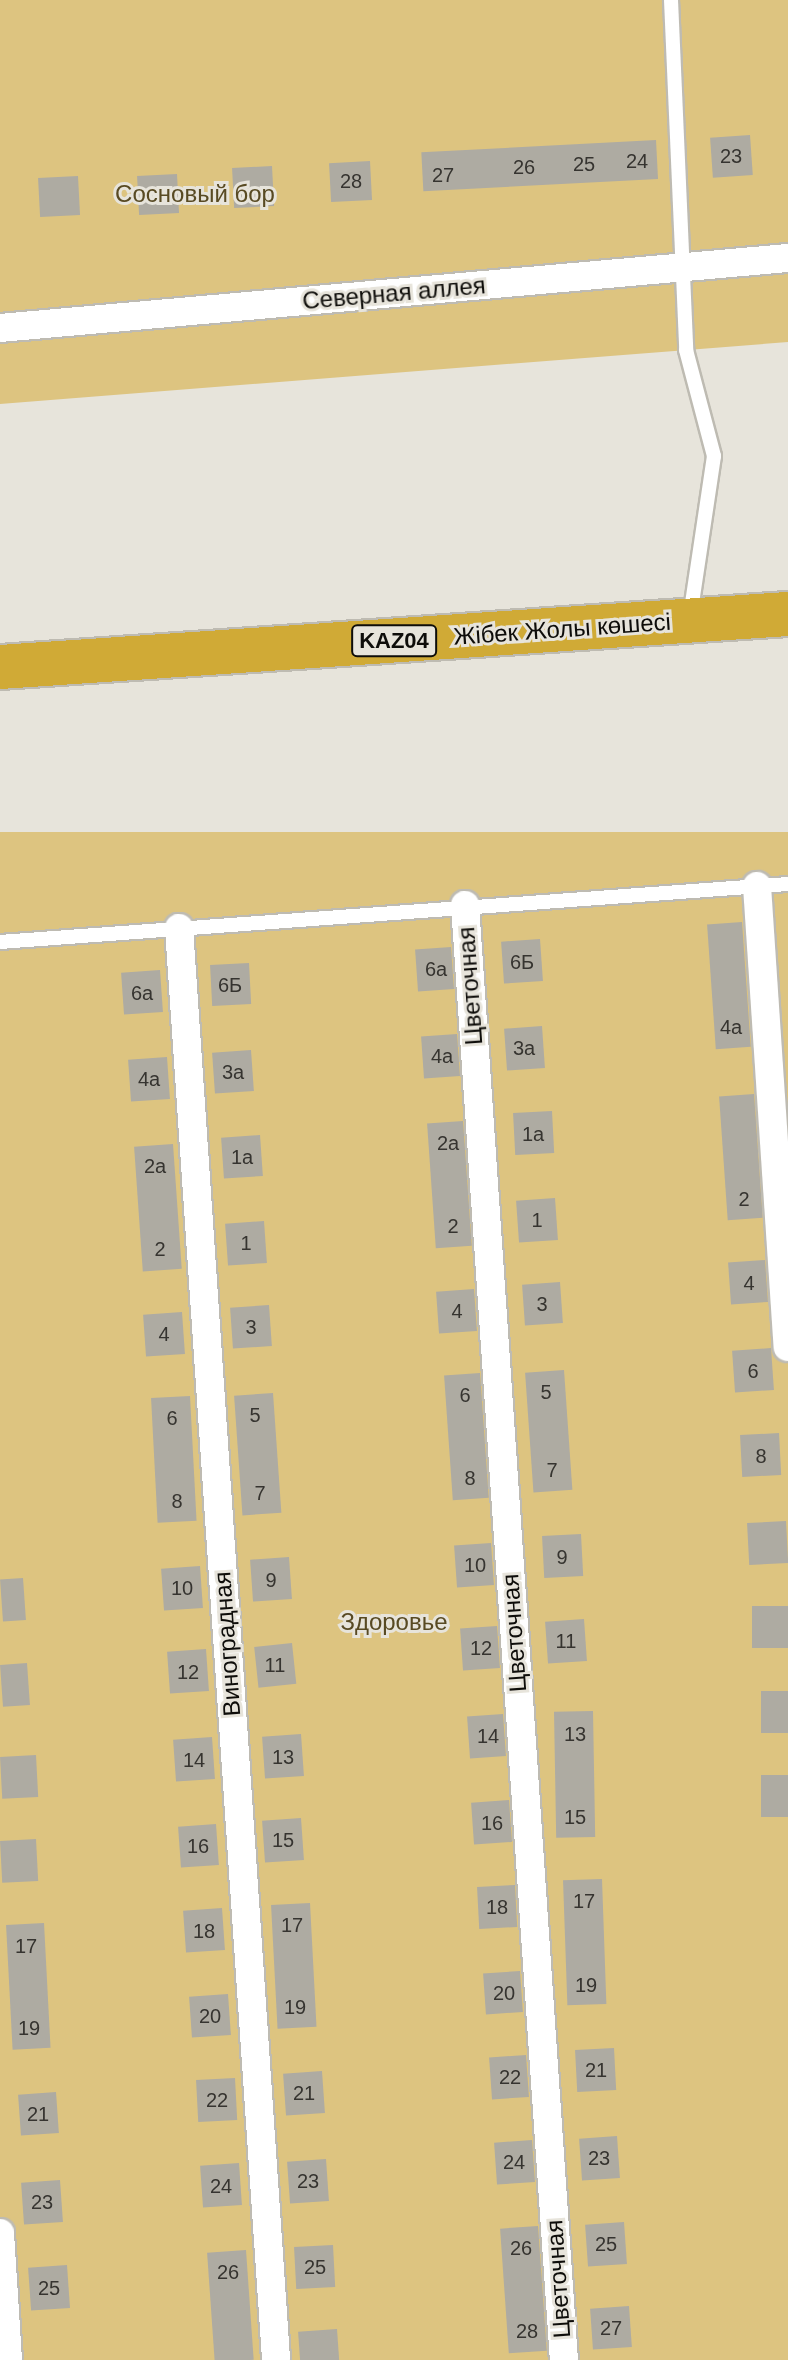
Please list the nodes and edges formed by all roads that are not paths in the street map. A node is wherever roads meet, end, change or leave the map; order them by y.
1 (671, 0) edge
2 (788, 258) edge
3 (686, 266) junction
4 (0, 328) edge
5 (788, 614) edge
6 (690, 621) junction
7 (0, 667) edge
8 (788, 884) edge
9 (757, 886) junction
10 (465, 905) junction
11 (179, 928) junction
12 (0, 942) edge
13 (788, 1347) edge
14 (0, 2233) edge
15 (8, 2360) edge
16 (276, 2360) edge
17 (564, 2360) edge

1 - 3 lane
2 - 3 street, Северная аллея
3 - 4 street, Северная аллея
3 - 6 lane
5 - 6 highway, Жібек Жолы көшесі / KАZ04
6 - 7 highway, Жібек Жолы көшесі / KАZ04
8 - 9 lane
9 - 10 lane
9 - 13 street
10 - 11 lane
10 - 17 street, Цветочная
11 - 12 lane
11 - 16 street, Виноградная
14 - 15 street

